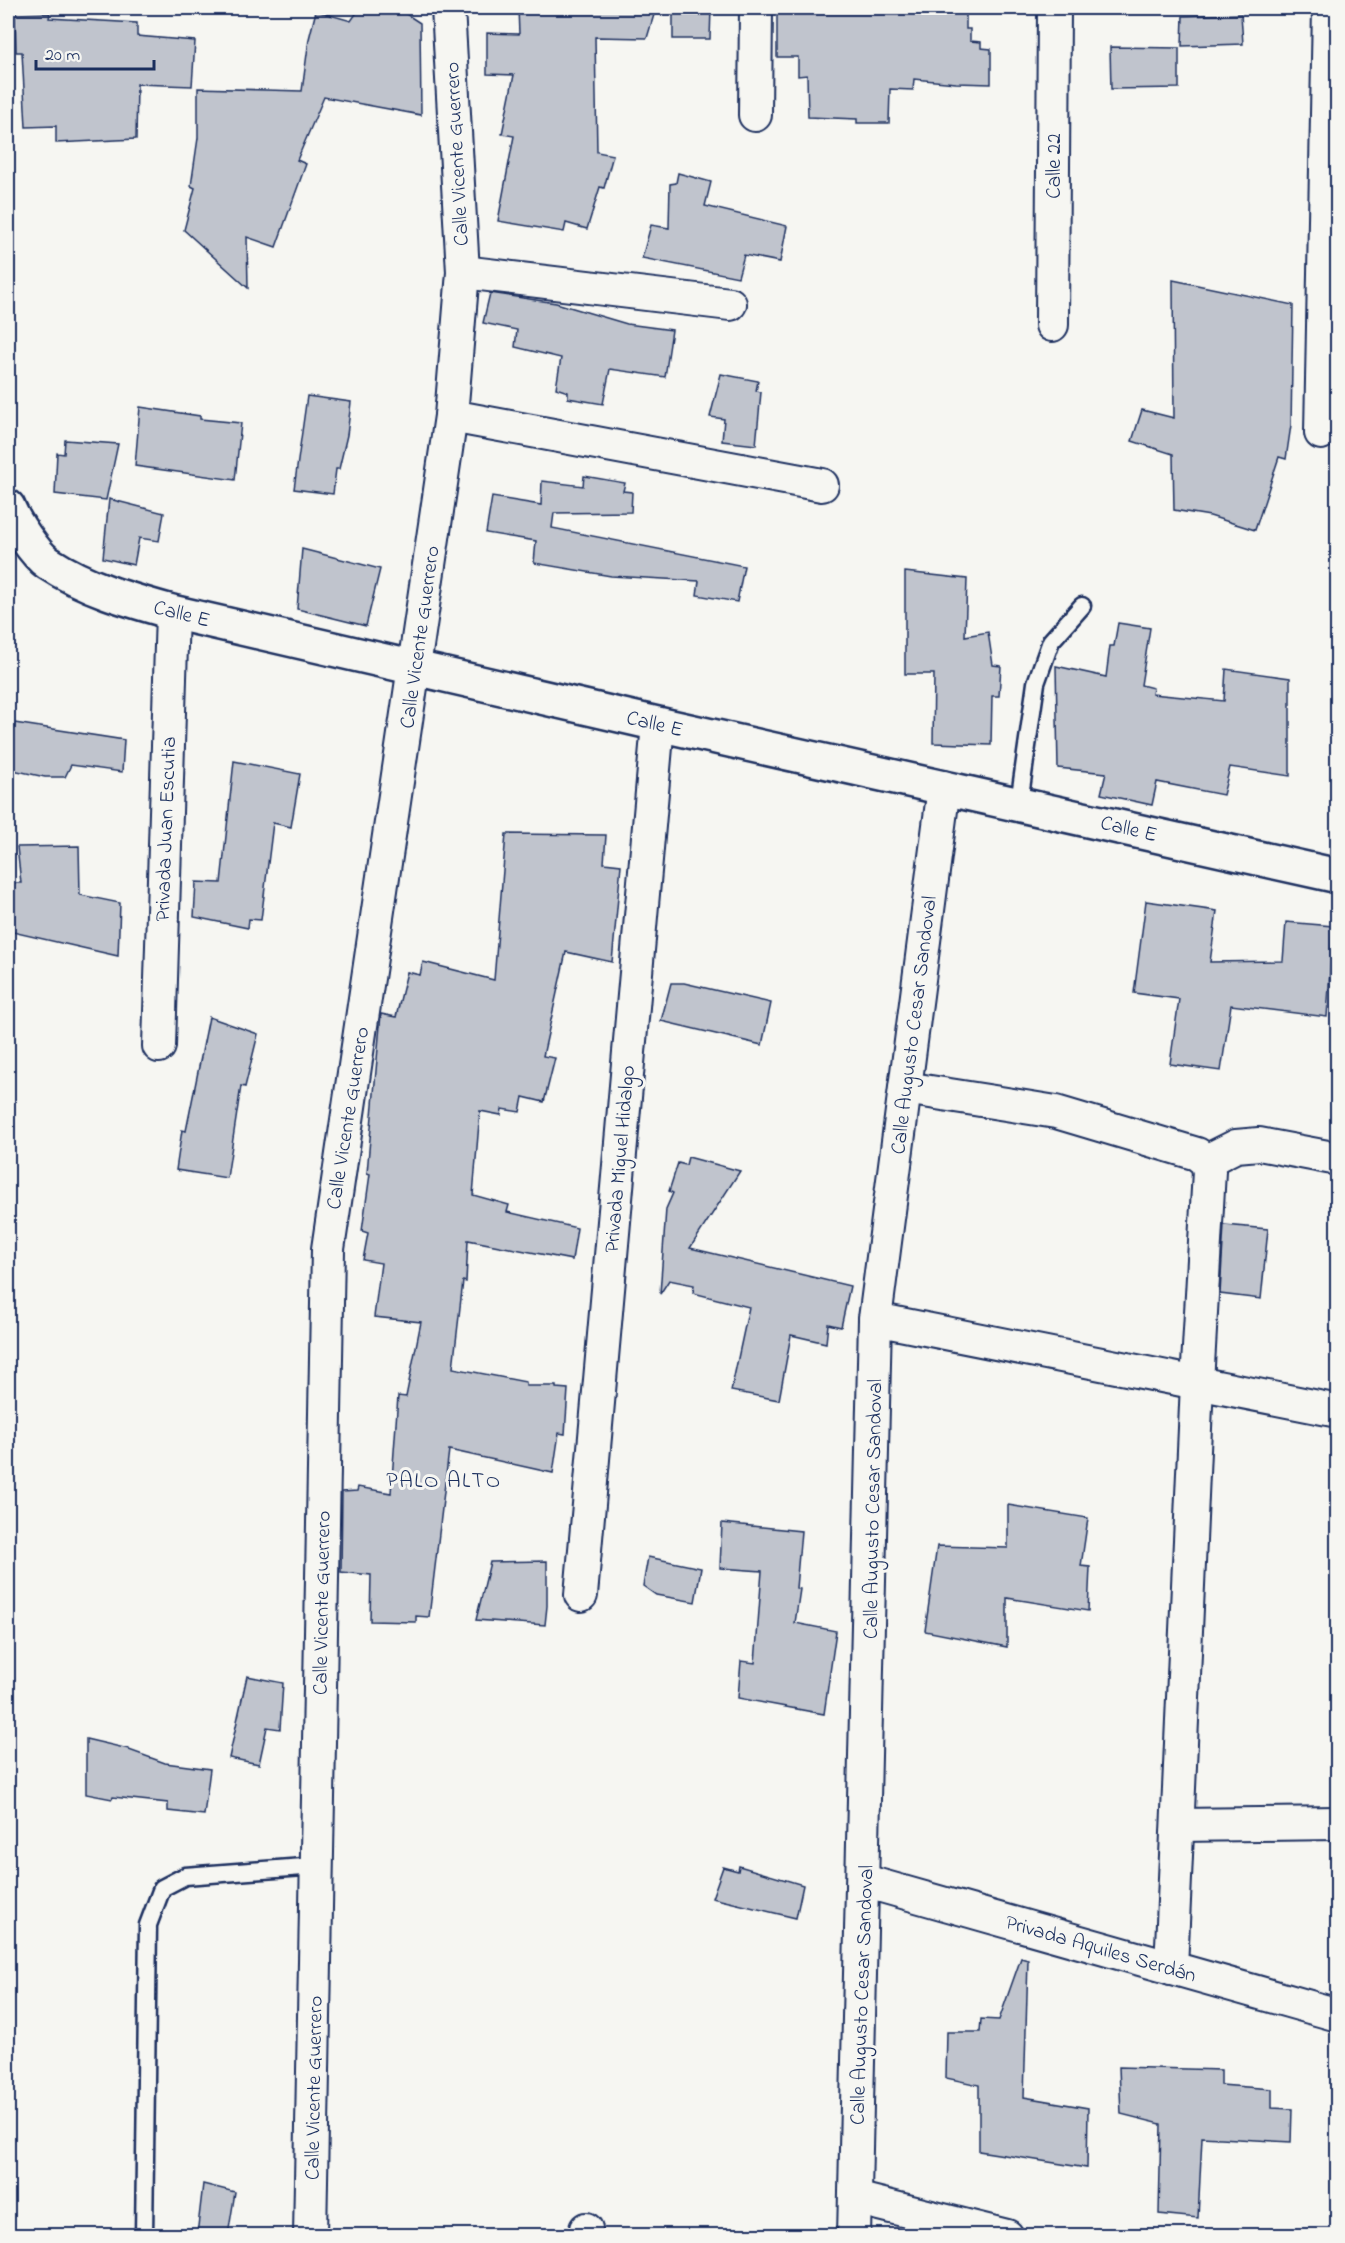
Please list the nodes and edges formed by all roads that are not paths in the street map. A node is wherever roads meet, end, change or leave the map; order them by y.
1 (448, 8) edge
2 (756, 8) edge
3 (1054, 8) edge
4 (1329, 8) edge
5 (755, 115) dead end
6 (463, 272) junction
7 (730, 304) dead end
8 (1052, 325) dead end
9 (451, 416) junction
10 (1321, 433) dead end
11 (822, 485) dead end
12 (8, 507) edge
13 (1082, 606) dead end
14 (172, 612) junction
15 (415, 667) junction
16 (657, 724) junction
17 (944, 787) junction
18 (1019, 803) junction
19 (1338, 876) edge
20 (159, 1046) dead end
21 (905, 1088) junction
22 (1338, 1159) edge
23 (1206, 1161) junction
24 (875, 1319) junction
25 (1197, 1383) junction
26 (1338, 1411) edge
27 (581, 1595) dead end
28 (1338, 1823) edge
29 (1178, 1825) junction
30 (317, 1866) junction
31 (864, 1881) junction
32 (1171, 1968) junction
33 (1338, 2015) edge
34 (855, 2198) junction
35 (144, 2235) edge
36 (310, 2235) edge
37 (854, 2235) edge
38 (1007, 2235) edge

1 - 6 street, Calle Vicente Guerrero
2 - 5 street
3 - 8 street, Calle 22
4 - 10 street
6 - 7 street
6 - 9 street, Calle Vicente Guerrero
9 - 11 street
9 - 15 street, Calle Vicente Guerrero
12 - 14 main road, Calle E
13 - 18 lane
14 - 15 main road, Calle E
14 - 20 street, Privada Juan Escutia
15 - 16 main road, Calle E
15 - 30 street, Calle Vicente Guerrero
16 - 17 main road, Calle E
16 - 27 street, Privada Miguel Hidalgo
17 - 18 main road, Calle E
17 - 21 street, Calle Augusto Cesar Sandoval
18 - 19 main road, Calle E
21 - 23 street
21 - 24 street, Calle Augusto Cesar Sandoval
22 - 23 street
23 - 25 street
24 - 25 street
24 - 31 street, Calle Augusto Cesar Sandoval
25 - 26 street
25 - 29 street
28 - 29 street
29 - 32 street
30 - 35 lane
30 - 36 street, Calle Vicente Guerrero
31 - 32 street, Privada Aquiles Serdán
31 - 34 street, Calle Augusto Cesar Sandoval
32 - 33 street, Privada Aquiles Serdán
34 - 37 street, Calle Augusto Cesar Sandoval
34 - 38 street

